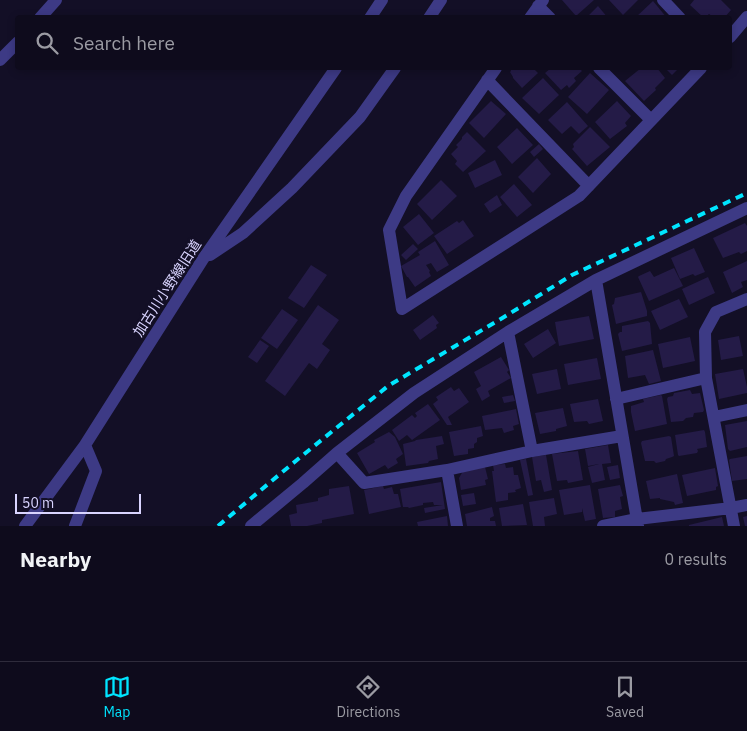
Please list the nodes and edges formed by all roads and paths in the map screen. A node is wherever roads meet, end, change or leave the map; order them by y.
1 (56, 0) edge
2 (382, 0) edge
3 (442, 0) edge
4 (663, 0) edge
5 (540, 3) edge
6 (43, 15) edge
7 (372, 15) edge
8 (431, 15) edge
9 (532, 15) edge
10 (548, 15) edge
11 (677, 15) edge
12 (747, 17) edge
13 (732, 35) edge
14 (15, 45) edge
15 (0, 60) edge
16 (335, 70) edge
17 (394, 70) edge
18 (494, 70) edge
19 (602, 70) edge
20 (699, 70) edge
21 (487, 80) junction
22 (651, 120) junction
23 (589, 186) junction
24 (747, 208) edge
25 (203, 259) junction
26 (596, 280) junction
27 (747, 299) edge
28 (508, 332) junction
29 (706, 378) junction
30 (616, 399) junction
31 (747, 410) edge
32 (714, 417) junction
33 (622, 436) junction
34 (85, 445) junction
35 (532, 451) junction
36 (337, 453) junction
37 (447, 470) junction
38 (747, 504) edge
39 (731, 508) junction
40 (266, 521) edge
41 (637, 523) edge
42 (25, 526) edge
43 (75, 526) edge
44 (251, 526) edge
45 (457, 526) edge
46 (603, 526) edge
47 (734, 526) edge

1 - 6 street
2 - 7 street
3 - 8 street
4 - 11 street
5 - 9 street
5 - 10 street
12 - 13 street
14 - 15 street
16 - 25 street, 加古川小野線旧道
17 - 25 street
18 - 21 street
19 - 22 street
20 - 22 street
21 - 23 street
21 - 23 street
22 - 23 street
24 - 26 street
25 - 34 street, 加古川小野線旧道
26 - 28 street
26 - 30 street
27 - 29 street
28 - 35 street
28 - 36 street
29 - 30 street
29 - 32 street
30 - 33 street
31 - 32 street
32 - 39 street
33 - 35 street
33 - 41 street
34 - 42 street, 加古川小野線旧道
34 - 43 street
35 - 37 street
36 - 37 street
36 - 40 street
37 - 45 street
38 - 39 street
39 - 41 street
39 - 47 street
40 - 44 street
41 - 46 street

